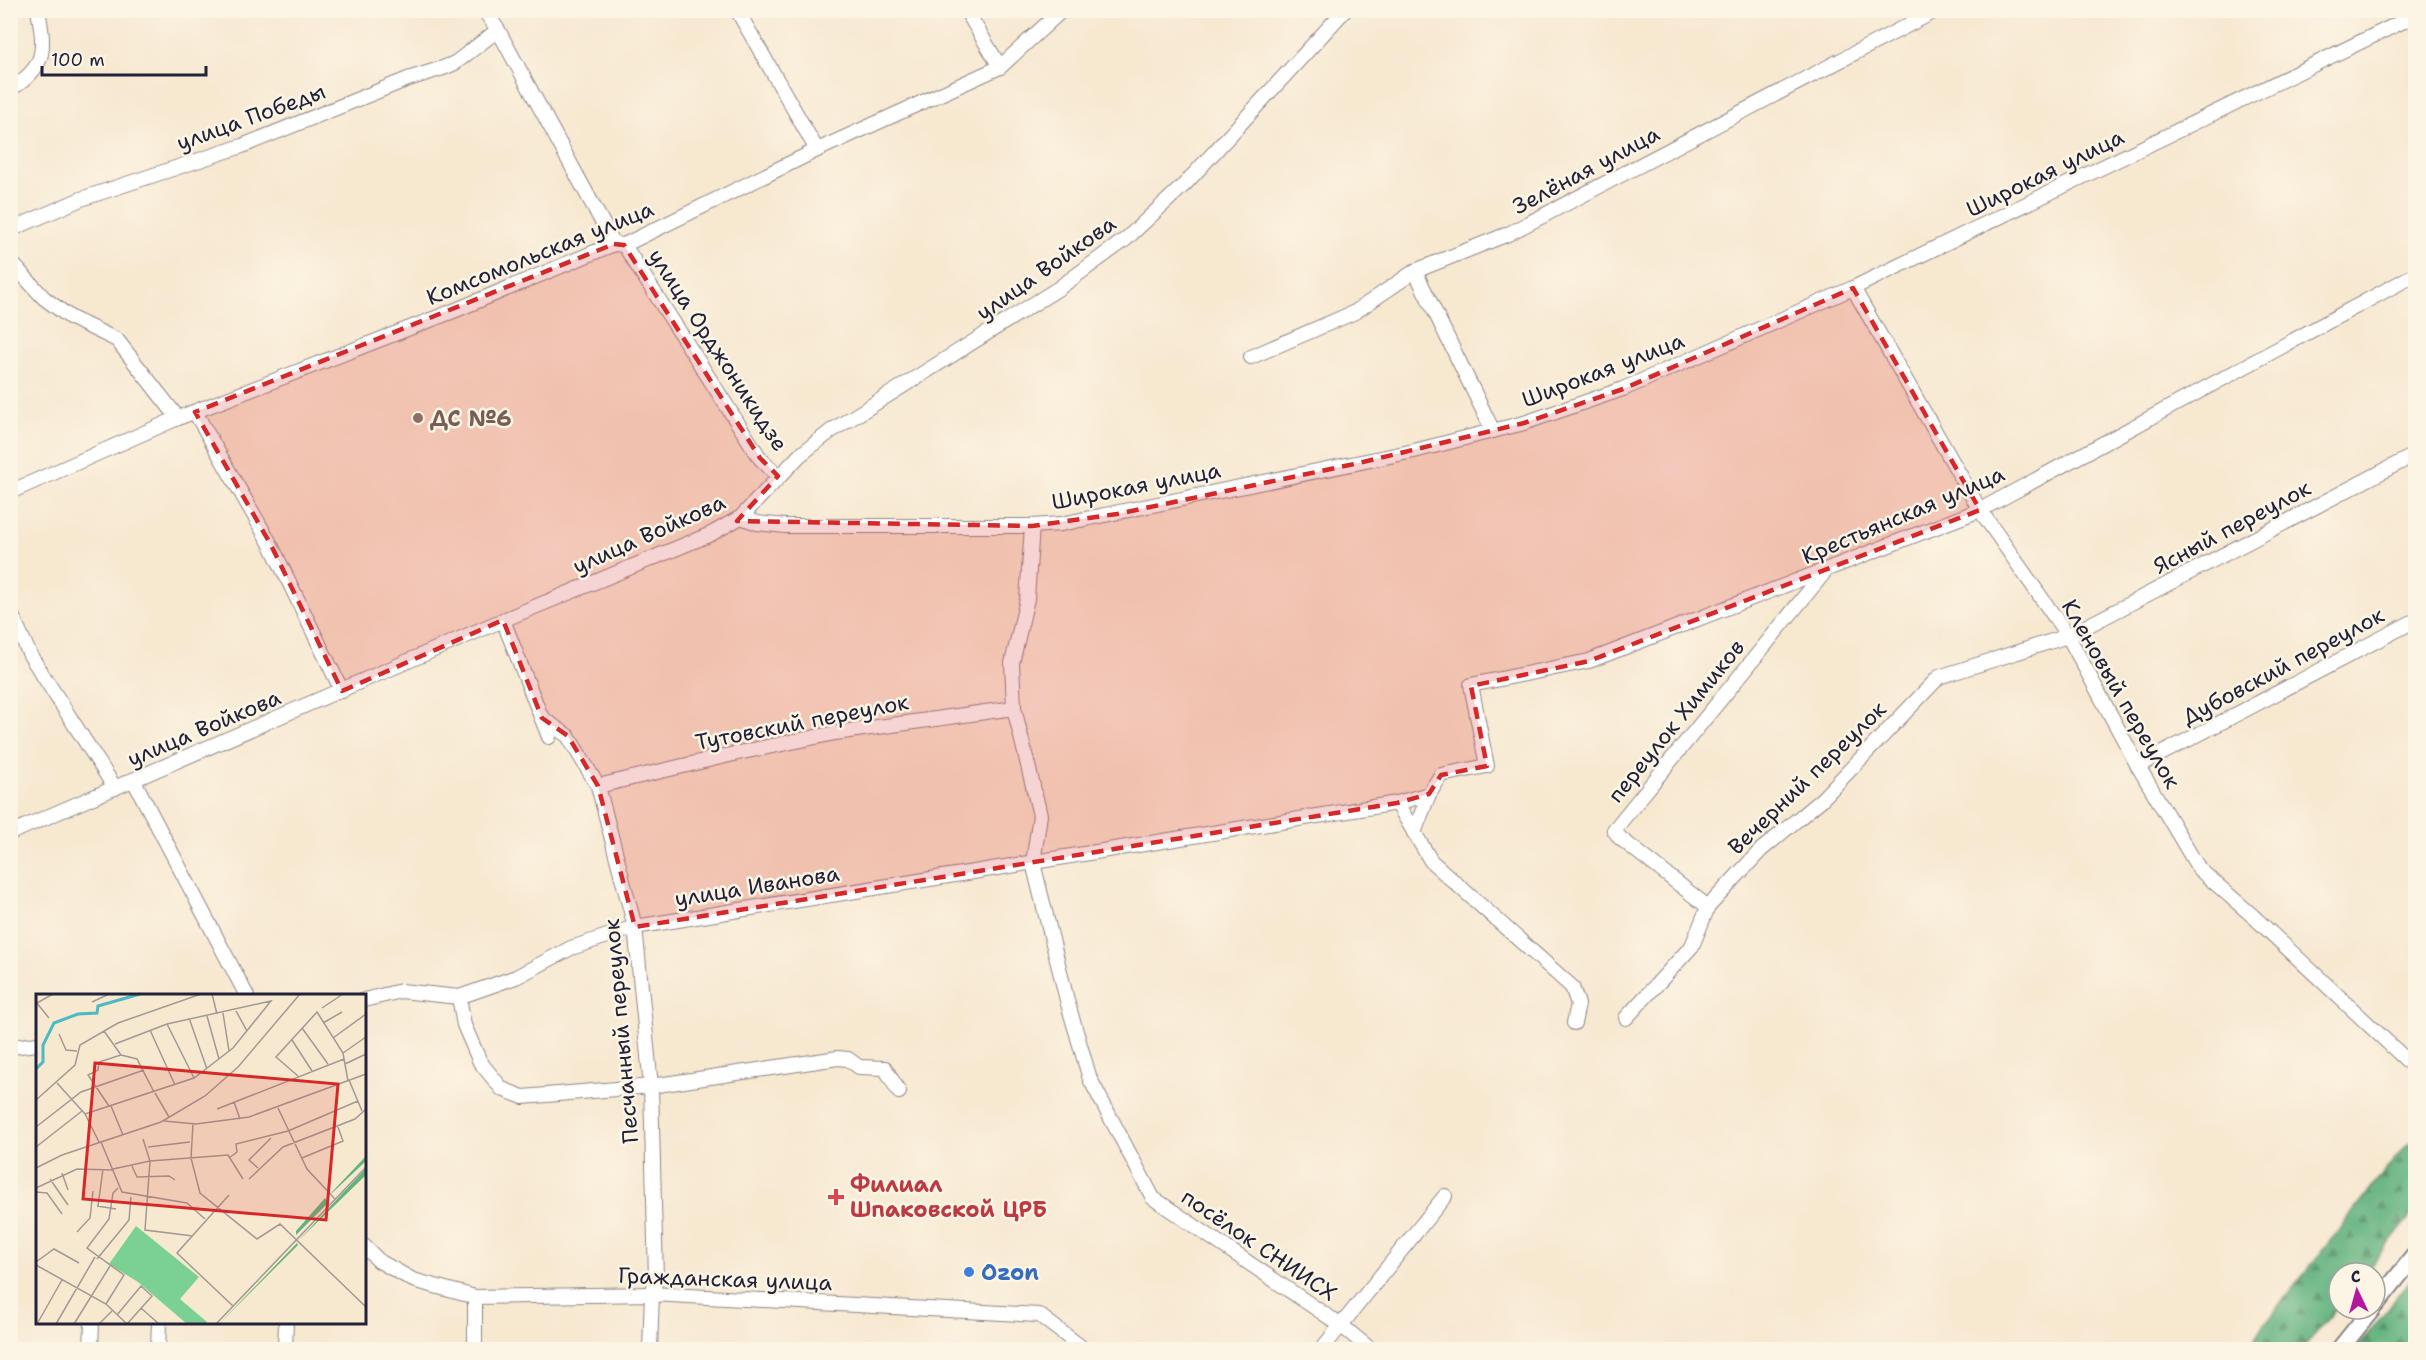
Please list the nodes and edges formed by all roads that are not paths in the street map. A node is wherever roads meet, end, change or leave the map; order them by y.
1 (38, 10) edge
2 (484, 10) edge
3 (737, 10) edge
4 (966, 10) edge
5 (1062, 10) edge
6 (1345, 10) edge
7 (1936, 10) edge
8 (2415, 15) edge
9 (498, 30) junction
10 (1000, 67) junction
11 (10, 89) edge
12 (817, 150) junction
13 (10, 230) edge
14 (619, 245) junction
15 (10, 261) edge
16 (1415, 271) junction
17 (2415, 274) edge
18 (1853, 288) junction
19 (1251, 357) dead end
20 (195, 412) junction
21 (178, 418) junction
22 (1493, 431) junction
23 (2415, 454) edge
24 (778, 476) junction
25 (10, 492) edge
26 (1980, 510) junction
27 (741, 517) junction
28 (1032, 526) junction
29 (1825, 572) junction
30 (10, 611) edge
31 (502, 620) junction
32 (2415, 620) edge
33 (2068, 636) junction
34 (342, 691) junction
35 (1014, 708) junction
36 (542, 718) junction
37 (549, 737) dead end
38 (2138, 766) junction
39 (134, 781) junction
40 (598, 786) junction
41 (115, 788) junction
42 (1429, 794) junction
43 (1397, 803) junction
44 (10, 833) edge
45 (1414, 833) junction
46 (1034, 863) junction
47 (1708, 907) junction
48 (635, 927) junction
49 (246, 994) edge
50 (459, 997) junction
51 (366, 1000) edge
52 (1626, 1018) dead end
53 (1574, 1023) dead end
54 (36, 1044) edge
55 (10, 1047) edge
56 (2415, 1070) edge
57 (651, 1086) junction
58 (899, 1092) dead end
59 (1445, 1196) dead end
60 (366, 1248) edge
61 (2415, 1254) edge
62 (2387, 1290) edge
63 (652, 1294) junction
64 (476, 1297) junction
65 (2362, 1321) edge
66 (92, 1324) edge
67 (159, 1324) edge
68 (286, 1324) edge
69 (1342, 1326) junction
70 (91, 1350) edge
71 (158, 1350) edge
72 (285, 1350) edge
73 (475, 1350) edge
74 (650, 1350) edge
75 (1085, 1350) edge
76 (1321, 1350) edge
77 (1371, 1350) edge
78 (2339, 1350) edge

1 - 11 street
2 - 9 street, улица Орджоникидзе
3 - 12 street
4 - 10 street
5 - 10 street, Комсомольская улица
6 - 24 street, улица Войкова
7 - 16 street, Зелёная улица
8 - 18 street, Широкая улица
9 - 13 street, улица Победы
9 - 14 street, улица Орджоникидзе
10 - 12 street, Комсомольская улица
12 - 14 street, Комсомольская улица
14 - 20 street, Комсомольская улица
14 - 24 street, улица Орджоникидзе
15 - 21 street
16 - 19 street, Зелёная улица
16 - 22 street
17 - 26 street, Крестьянская улица
18 - 22 street, Широкая улица
18 - 26 street, Кленовый переулок
20 - 21 street, Комсомольская улица
20 - 34 street
21 - 25 street, Комсомольская улица
22 - 28 street, Широкая улица
23 - 33 street, Ясный переулок
24 - 27 street, улица Войкова
26 - 29 street, Крестьянская улица
26 - 33 street, Кленовый переулок
27 - 28 street, Широкая улица
27 - 31 street, улица Войкова
28 - 35 street
29 - 42 street, Крестьянская улица
29 - 47 street, переулок Химиков
30 - 41 street
31 - 34 street, улица Войкова
31 - 36 street
32 - 38 street, Дубовский переулок
33 - 38 street, Кленовый переулок
33 - 47 street, Вечерний переулок
34 - 39 street, улица Войкова
35 - 40 street, Тутовский переулок
35 - 46 street
36 - 37 street
36 - 40 street, Песчанный переулок
38 - 56 street, Кленовый переулок
39 - 41 street, улица Войкова
39 - 49 street
40 - 48 street, Песчанный переулок
41 - 44 street, улица Войкова
42 - 43 street, улица Иванова
42 - 45 street
43 - 45 street
43 - 46 street, улица Иванова
45 - 53 street
46 - 48 street, улица Иванова
46 - 69 street, посёлок СНИИСХ
47 - 52 street, Вечерний переулок
48 - 50 street, улица Иванова
48 - 57 street, Песчанный переулок
50 - 51 street, улица Иванова
50 - 57 street
54 - 55 street
57 - 58 street
57 - 63 street, Песчанный переулок
59 - 69 street, посёлок СНИИСХ
60 - 64 street, Гражданская улица
61 - 62 street
63 - 64 street, Гражданская улица
63 - 74 street, Песчанный переулок
63 - 75 street, Гражданская улица
64 - 73 street
65 - 78 street
66 - 70 street
67 - 71 street
68 - 72 street
69 - 76 street, посёлок СНИИСХ
69 - 77 street, посёлок СНИИСХ

